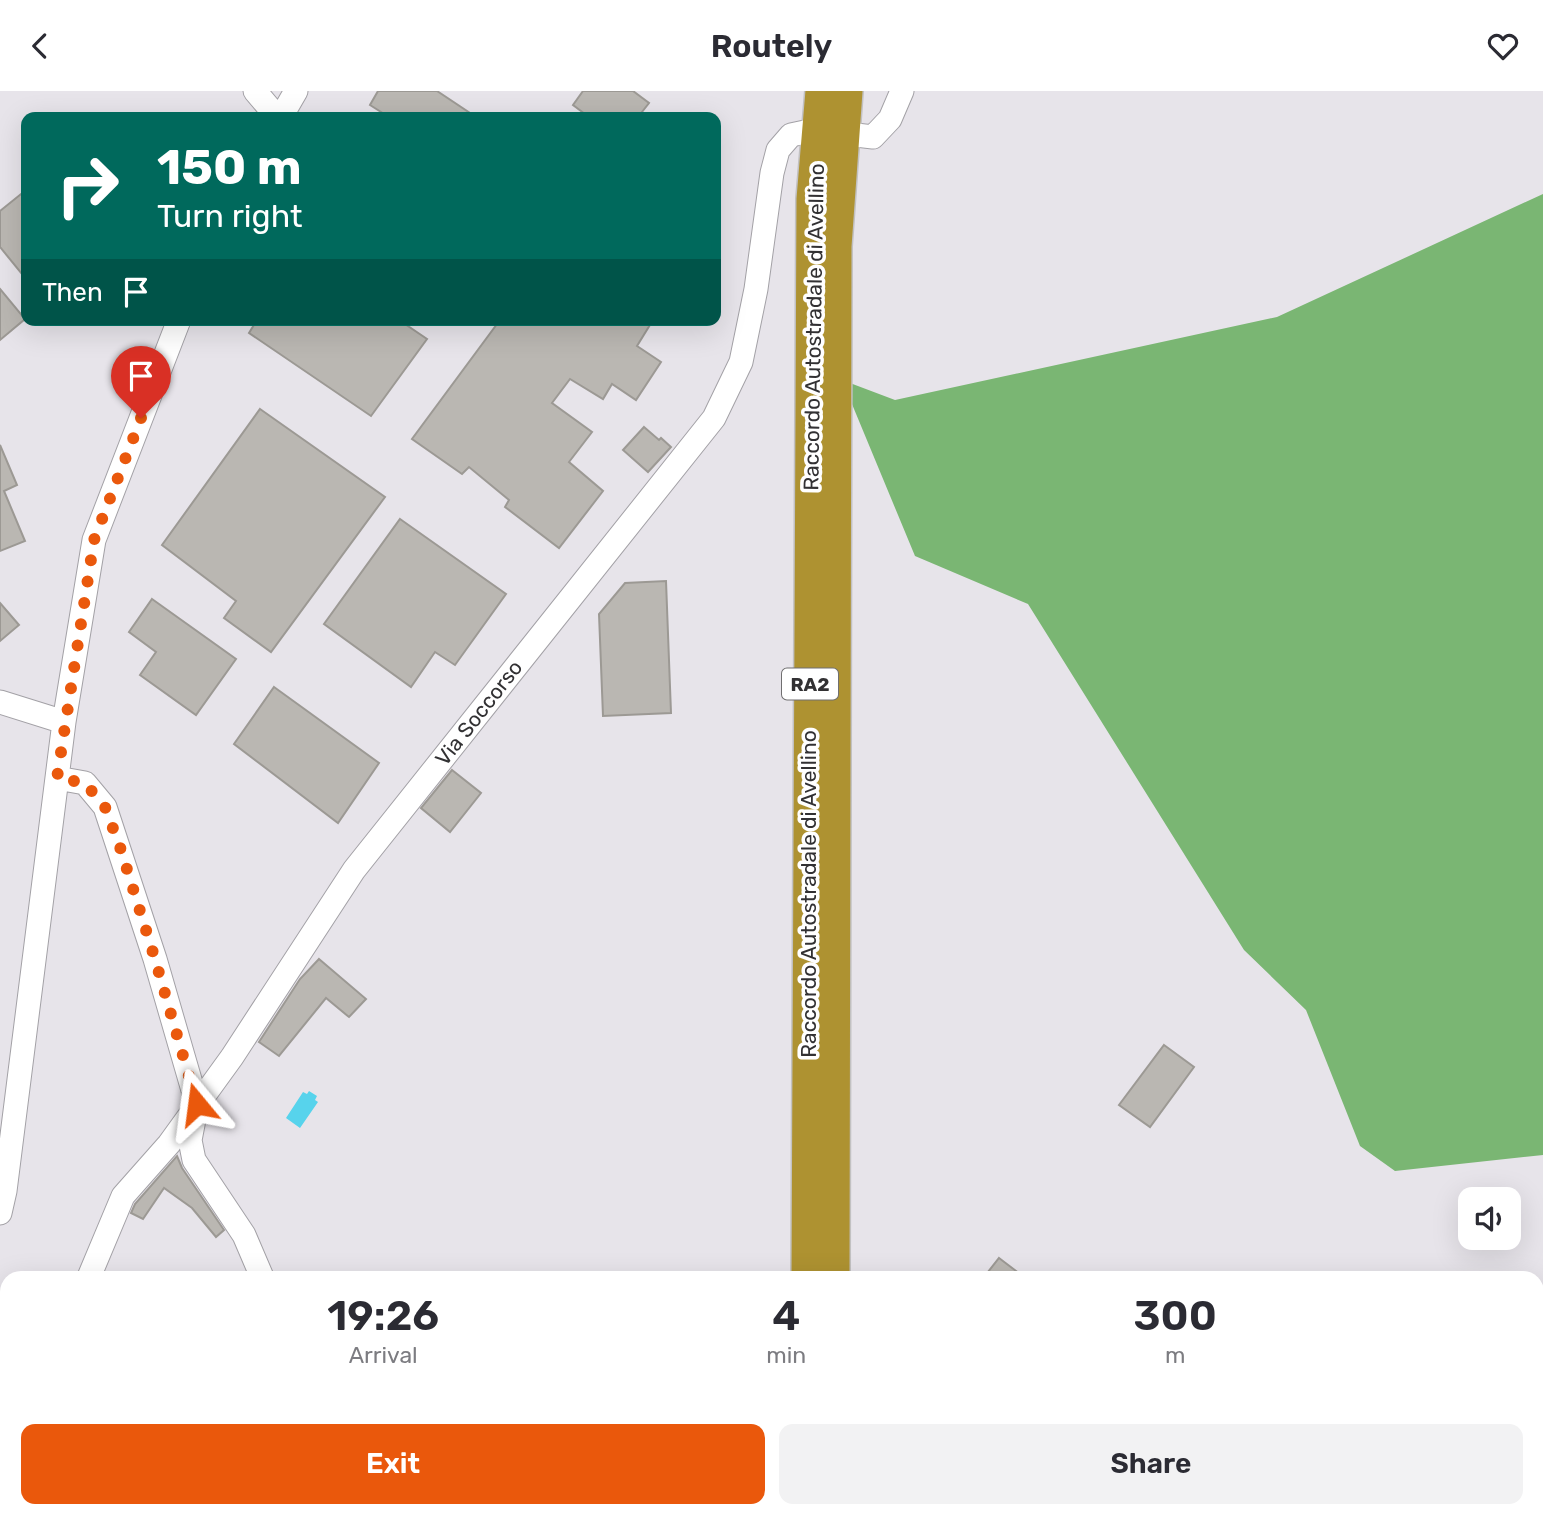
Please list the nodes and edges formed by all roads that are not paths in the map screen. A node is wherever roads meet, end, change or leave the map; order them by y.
1 (255, 91) edge
2 (296, 91) edge
3 (822, 91) edge
4 (846, 91) edge
5 (902, 91) edge
6 (274, 112) edge
7 (282, 112) edge
8 (805, 132) dead end
9 (856, 135) dead end
10 (177, 326) edge
11 (0, 702) edge
12 (64, 722) junction
13 (57, 778) junction
14 (197, 1104) junction
15 (0, 1213) edge
16 (92, 1271) edge
17 (259, 1271) edge
18 (808, 1271) edge
19 (833, 1271) edge

1 - 6 street
2 - 7 street
3 - 18 highway, Raccordo Autostradale di Avellino / RA2
4 - 19 highway, Raccordo Autostradale di Avellino / RA2
5 - 9 street
8 - 14 street, Via Soccorso
10 - 12 street
11 - 12 street
12 - 13 street
13 - 14 street
13 - 15 street
14 - 16 street, Via Soccorso
14 - 17 street

